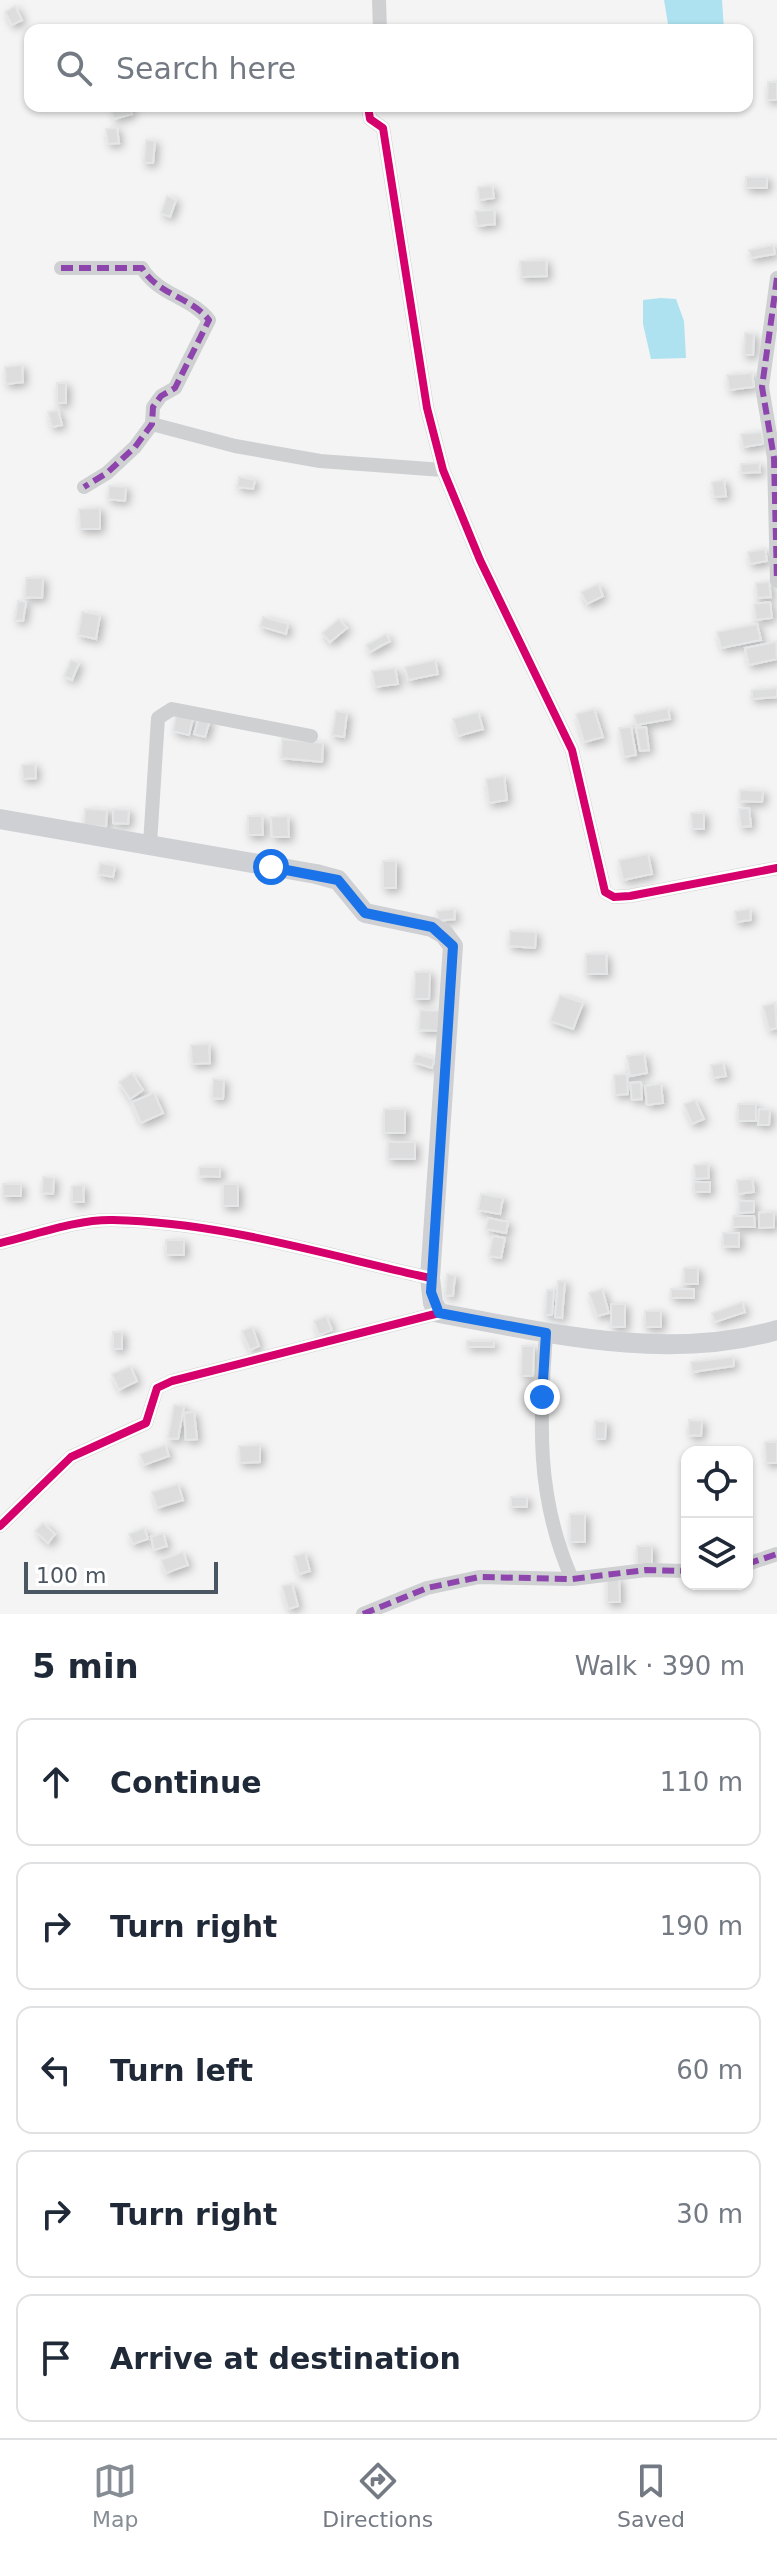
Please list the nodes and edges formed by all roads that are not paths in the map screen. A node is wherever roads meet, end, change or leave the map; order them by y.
1 (379, 0) edge
2 (380, 24) edge
3 (369, 112) edge
4 (61, 268) dead end
5 (777, 278) edge
6 (152, 424) junction
7 (443, 470) junction
8 (84, 487) dead end
9 (777, 581) edge
10 (311, 736) dead end
11 (0, 819) edge
12 (150, 844) junction
13 (777, 868) edge
14 (0, 1243) edge
15 (430, 1278) junction
16 (439, 1313) junction
17 (777, 1330) edge
18 (546, 1333) junction
19 (0, 1526) edge
20 (777, 1554) edge
21 (753, 1562) edge
22 (681, 1571) edge
23 (572, 1579) junction
24 (363, 1614) edge

1 - 2 street
3 - 7 street
4 - 6 street
5 - 9 street
6 - 7 street
6 - 8 street
7 - 13 street
10 - 12 street
11 - 12 main road
12 - 15 main road
14 - 15 street
15 - 16 main road
16 - 18 main road
16 - 19 street
17 - 18 main road
18 - 23 street
20 - 21 street
22 - 23 street
23 - 24 street

